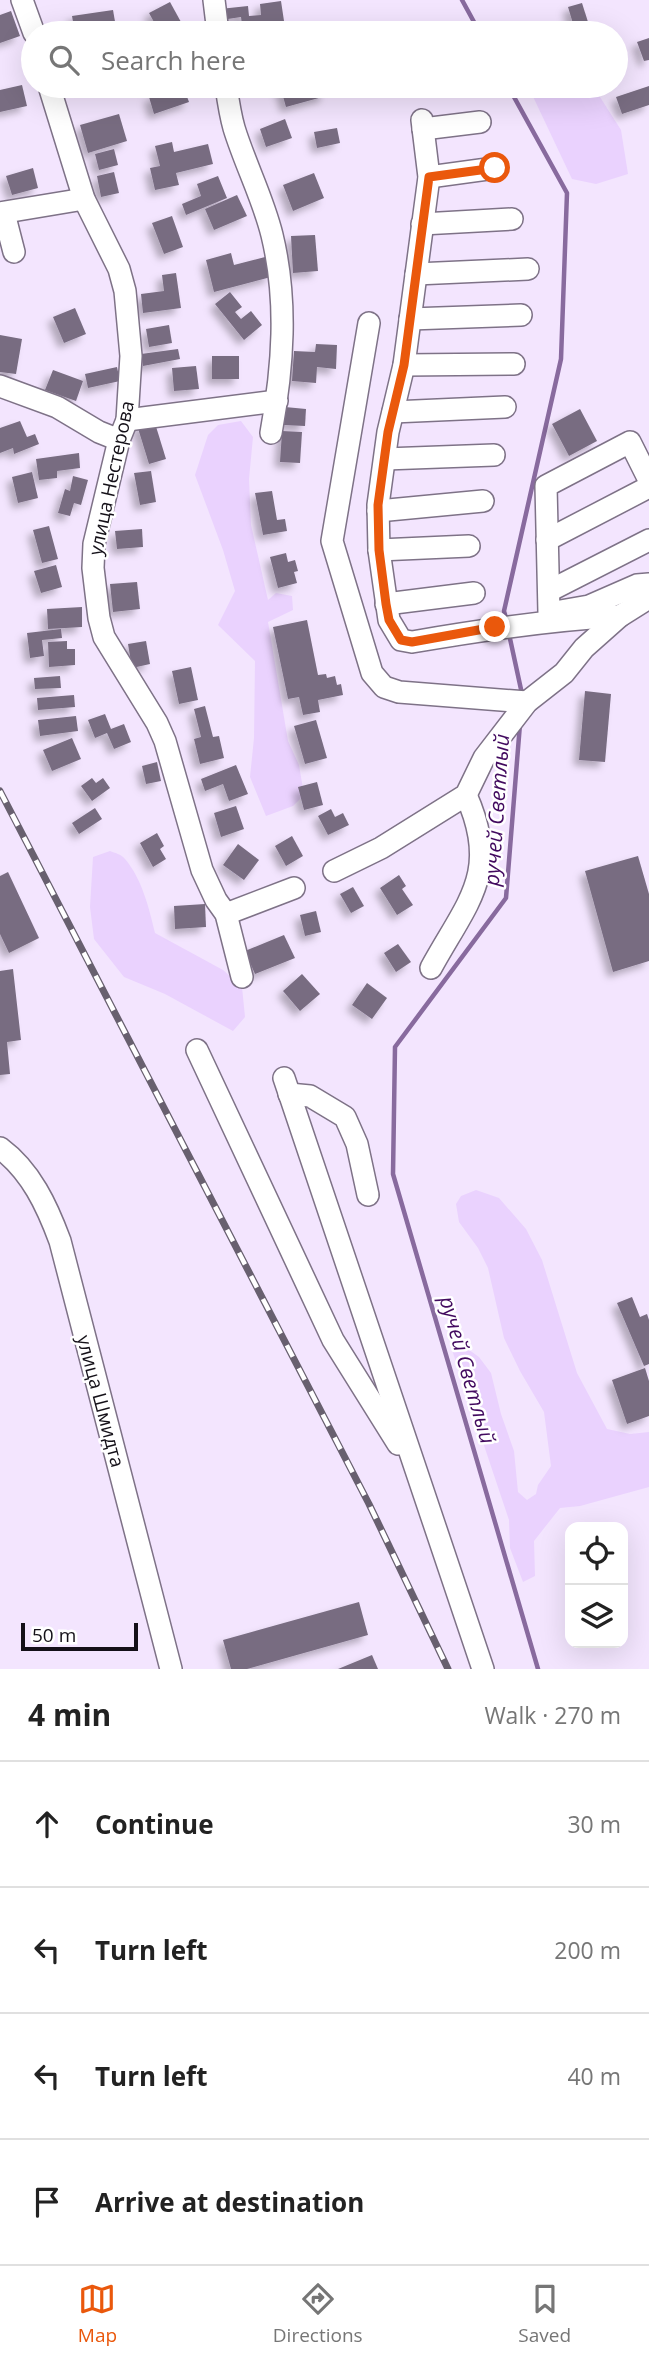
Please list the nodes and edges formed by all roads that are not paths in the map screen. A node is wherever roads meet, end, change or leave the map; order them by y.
1 (214, 0) edge
2 (30, 2) edge
3 (32, 21) edge
4 (217, 21) edge
5 (54, 98) edge
6 (228, 98) edge
7 (480, 122) dead end
8 (495, 168) dead end
9 (429, 177) junction
10 (84, 199) junction
11 (2, 213) edge
12 (512, 219) dead end
13 (422, 224) junction
14 (14, 252) dead end
15 (528, 269) dead end
16 (416, 274) junction
17 (521, 315) dead end
18 (410, 319) junction
19 (369, 323) dead end
20 (513, 364) dead end
21 (404, 365) junction
22 (0, 386) edge
23 (277, 401) junction
24 (505, 407) dead end
25 (393, 412) junction
26 (123, 430) junction
27 (271, 433) dead end
28 (494, 455) dead end
29 (384, 459) junction
30 (649, 480) edge
31 (649, 487) edge
32 (483, 501) dead end
33 (378, 510) junction
34 (547, 540) junction
35 (649, 540) edge
36 (469, 546) dead end
37 (379, 550) junction
38 (649, 584) edge
39 (549, 591) junction
40 (474, 593) dead end
41 (649, 598) edge
42 (386, 604) junction
43 (620, 616) junction
44 (520, 706) junction
45 (466, 795) junction
46 (334, 871) dead end
47 (294, 888) dead end
48 (221, 907) junction
49 (431, 968) dead end
50 (242, 977) dead end
51 (197, 1050) dead end
52 (0, 1148) edge
53 (368, 1195) dead end
54 (416, 1472) junction
55 (171, 1669) edge
56 (483, 1669) edge

1 - 4 street
2 - 3 street
5 - 10 street, улица Нестерова
6 - 23 street
7 - 9 street
8 - 9 street
9 - 13 street
10 - 11 street
10 - 26 street, улица Нестерова
11 - 14 street
12 - 13 street
13 - 16 street
15 - 16 street
16 - 18 street
17 - 18 street
18 - 21 street
19 - 44 street
20 - 21 street
21 - 25 street
22 - 26 street
23 - 26 street
23 - 27 street
24 - 25 street
25 - 29 street
26 - 48 street, улица Нестерова
28 - 29 street
29 - 33 street
30 - 34 street
31 - 34 street
32 - 33 street
33 - 37 street
34 - 39 street
35 - 39 street
36 - 37 street
37 - 42 street
38 - 39 street
40 - 42 street
41 - 43 street
42 - 43 street
43 - 44 street
44 - 45 street
45 - 46 street
45 - 49 street
47 - 48 street
48 - 50 street, улица Нестерова
51 - 54 street
52 - 55 street, улица Шмидта
53 - 54 street
54 - 56 street

